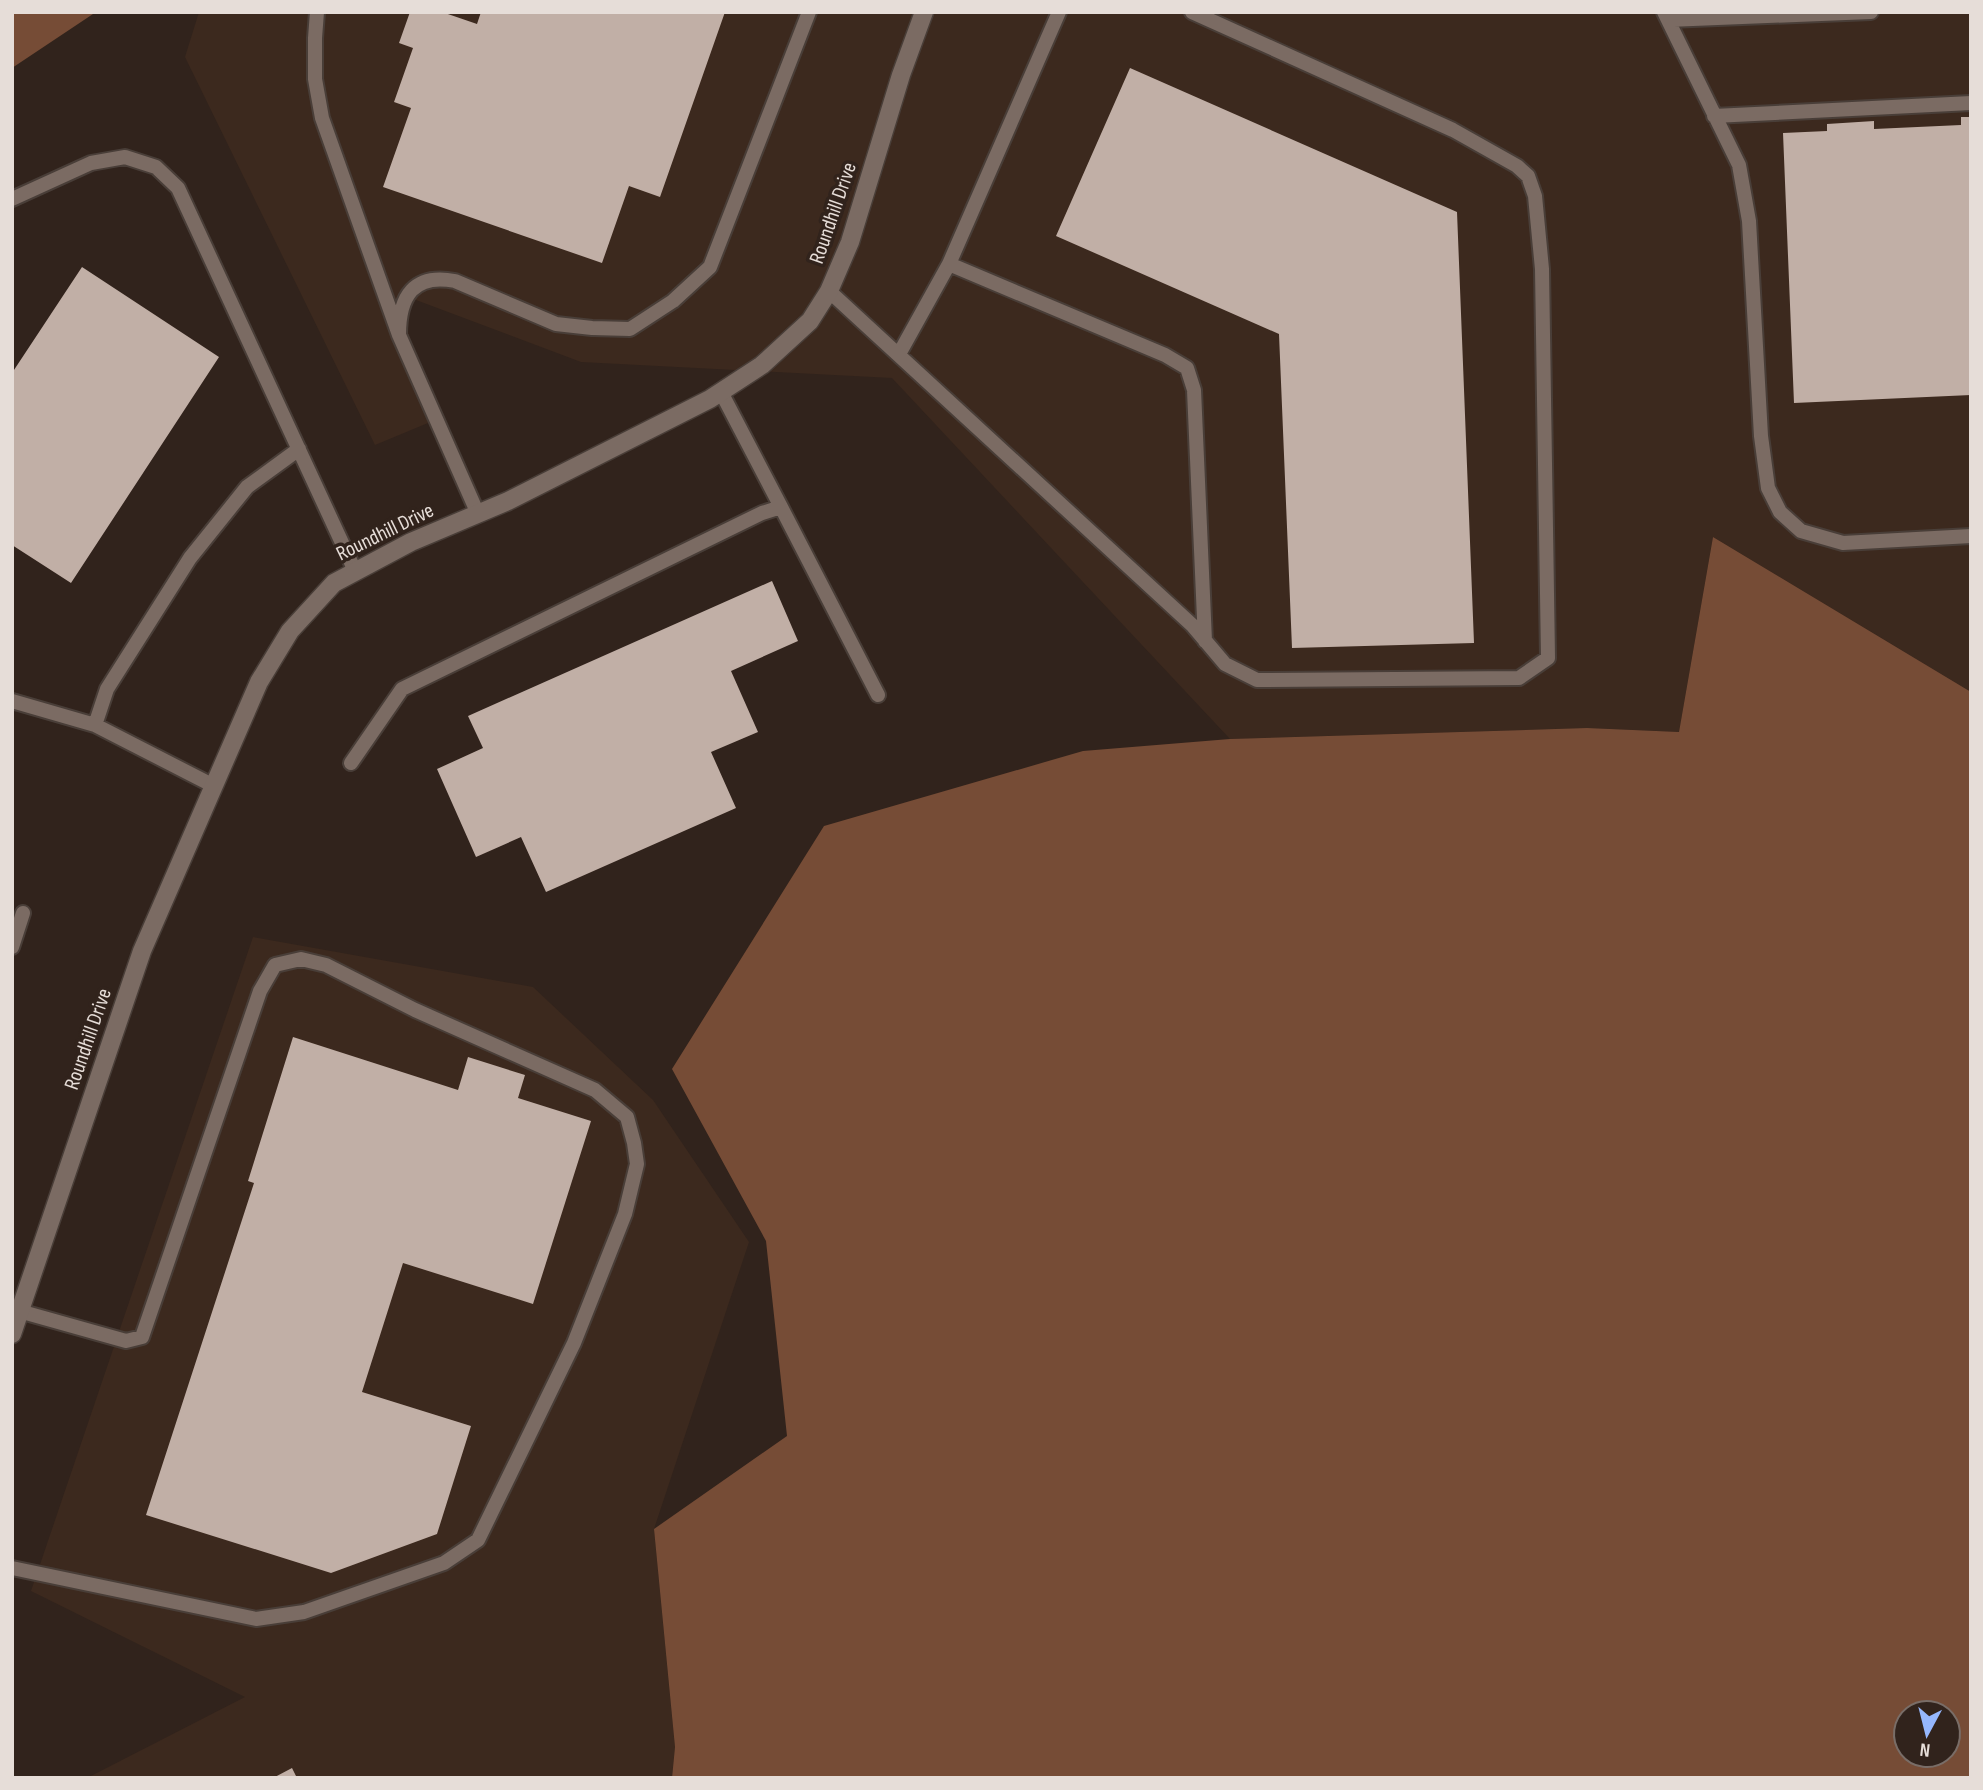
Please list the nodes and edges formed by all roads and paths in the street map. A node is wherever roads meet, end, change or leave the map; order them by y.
1 (317, 12) edge
2 (809, 12) edge
3 (924, 12) edge
4 (1059, 12) edge
5 (1192, 12) edge
6 (1871, 12) edge
7 (1666, 16) edge
8 (1971, 103) edge
9 (1714, 116) junction
10 (12, 199) edge
11 (949, 264) junction
12 (829, 291) junction
13 (399, 335) junction
14 (900, 354) junction
15 (721, 392) junction
16 (299, 449) junction
17 (781, 507) junction
18 (478, 514) junction
19 (1971, 536) edge
20 (355, 571) junction
21 (1205, 641) junction
22 (878, 695) dead end
23 (12, 701) edge
24 (95, 725) junction
25 (351, 763) dead end
26 (212, 785) junction
27 (23, 913) dead end
28 (12, 947) edge
29 (19, 1311) junction
30 (12, 1334) edge
31 (12, 1568) edge

1 - 13 lane
2 - 13 lane
3 - 12 street, Roundhill Drive
4 - 11 lane
5 - 21 lane
6 - 7 lane
7 - 9 lane
8 - 9 lane
9 - 19 lane
10 - 16 lane
11 - 14 lane
11 - 21 lane
12 - 14 lane
12 - 15 street, Roundhill Drive
13 - 18 lane
14 - 21 lane
15 - 17 lane
15 - 18 street, Roundhill Drive
16 - 20 lane
16 - 24 lane
17 - 22 lane
17 - 25 lane
18 - 20 street, Roundhill Drive
20 - 26 street, Roundhill Drive
23 - 24 lane
24 - 26 lane
26 - 29 street, Roundhill Drive
27 - 28 lane
29 - 30 street, Roundhill Drive
29 - 31 lane

